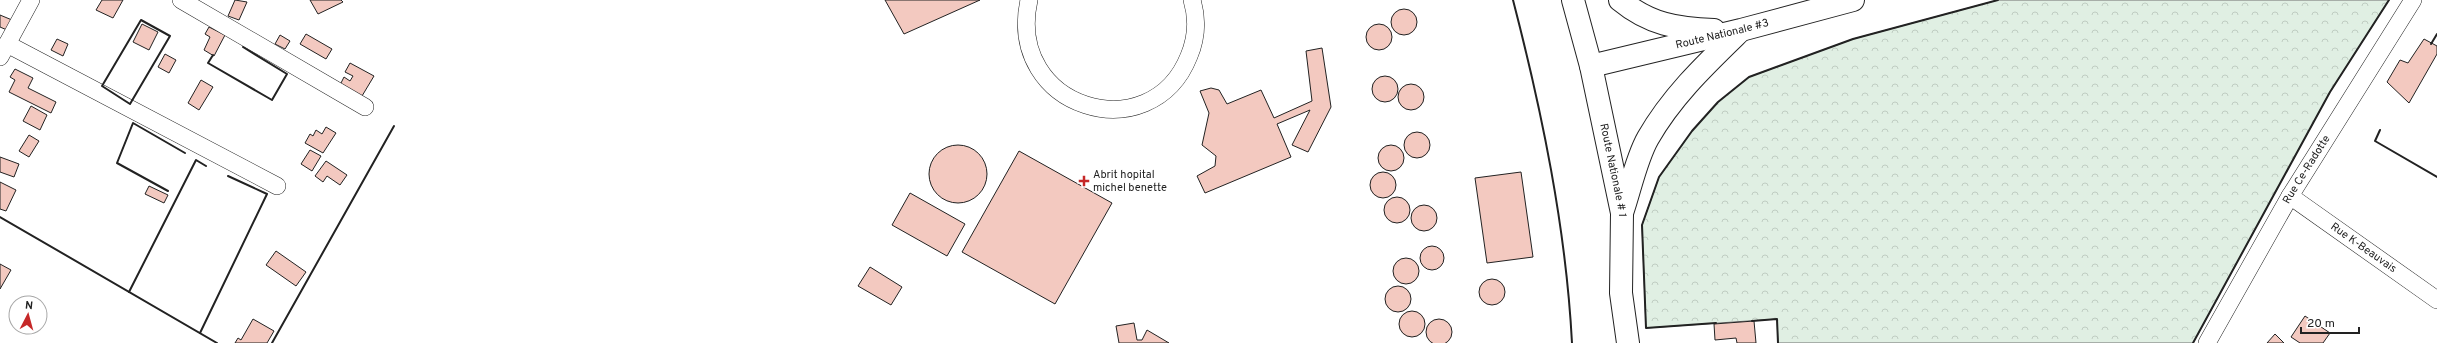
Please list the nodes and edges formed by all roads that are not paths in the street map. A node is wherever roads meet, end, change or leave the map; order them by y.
1 (31, 0) edge
2 (181, 0) edge
3 (1028, 0) edge
4 (1192, 0) edge
5 (1573, 0) edge
6 (1620, 0) edge
7 (1852, 0) edge
8 (2413, 0) edge
9 (1741, 30) junction
10 (4, 50) edge
11 (1591, 66) junction
12 (365, 107) dead end
13 (277, 186) dead end
14 (2290, 196) junction
15 (1622, 213) junction
16 (2437, 300) edge
17 (1628, 343) edge
18 (2207, 343) edge

1 - 10 street
2 - 12 street
3 - 4 street
5 - 11 main road, Route Nationale # 1
6 - 9 main road
7 - 9 main road, Route Nationale #3
8 - 14 street, Rue Ce-Radotte
9 - 11 main road, Route Nationale #3
9 - 15 main road
10 - 13 street
11 - 15 main road, Route Nationale # 1
14 - 16 street, Rue K-Beauvais
14 - 18 street, Rue Ce-Radotte
15 - 17 main road, Route Nationale # 1

